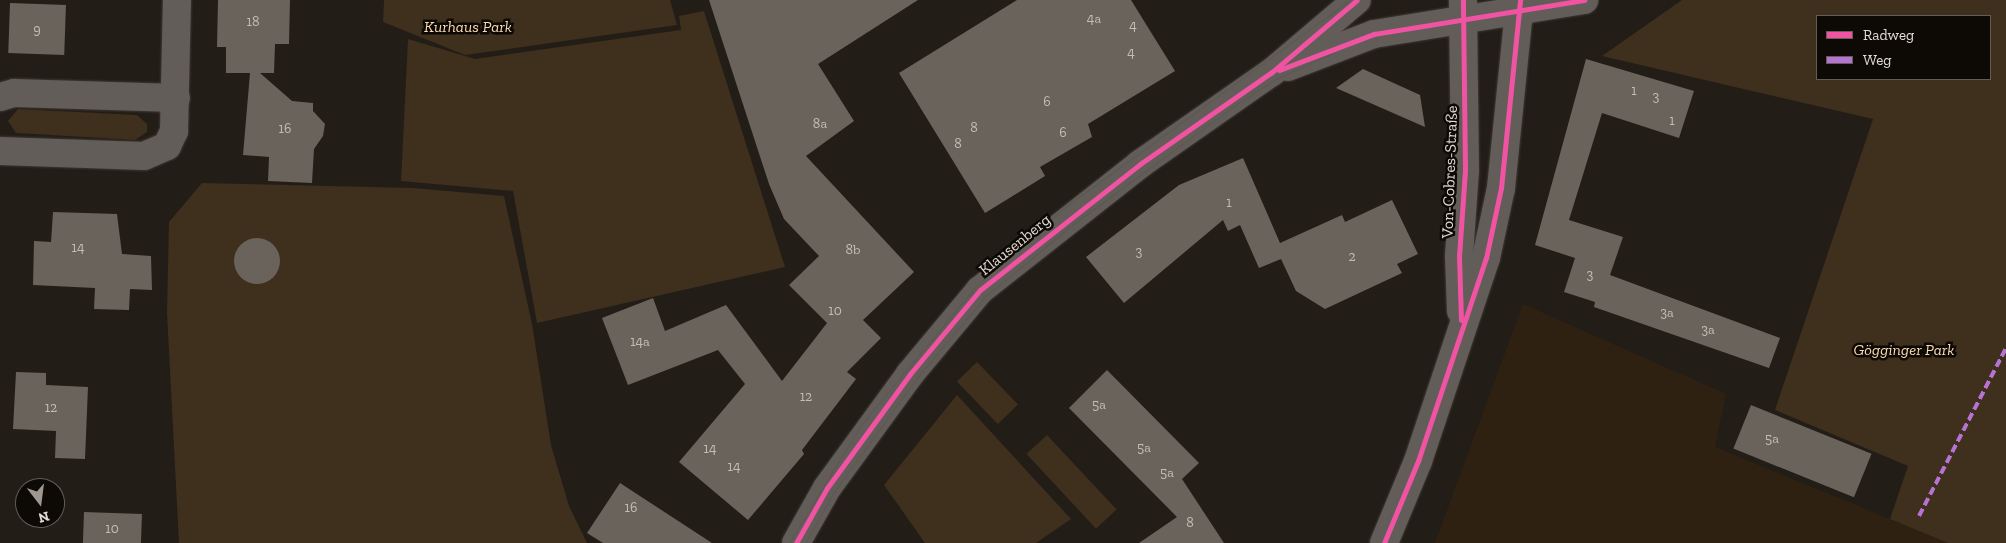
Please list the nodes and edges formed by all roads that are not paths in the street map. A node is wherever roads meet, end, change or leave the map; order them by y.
1 (177, 0) edge
2 (1357, 0) edge
3 (1584, 0) edge
4 (1520, 6) edge
5 (1464, 9) edge
6 (1272, 72) junction
7 (0, 97) edge
8 (176, 98) junction
9 (0, 151) edge
10 (1461, 327) junction
11 (796, 543) edge
12 (1384, 543) edge

1 - 8 street
2 - 6 street, Klausenberg
3 - 4 street, Klausenberg
4 - 5 street, Klausenberg
4 - 10 street, Von-Cobres-Straße
5 - 6 street, Klausenberg
5 - 10 street, Von-Cobres-Straße
6 - 11 street, Klausenberg
7 - 8 street
8 - 9 street
10 - 12 street, Von-Cobres-Straße

